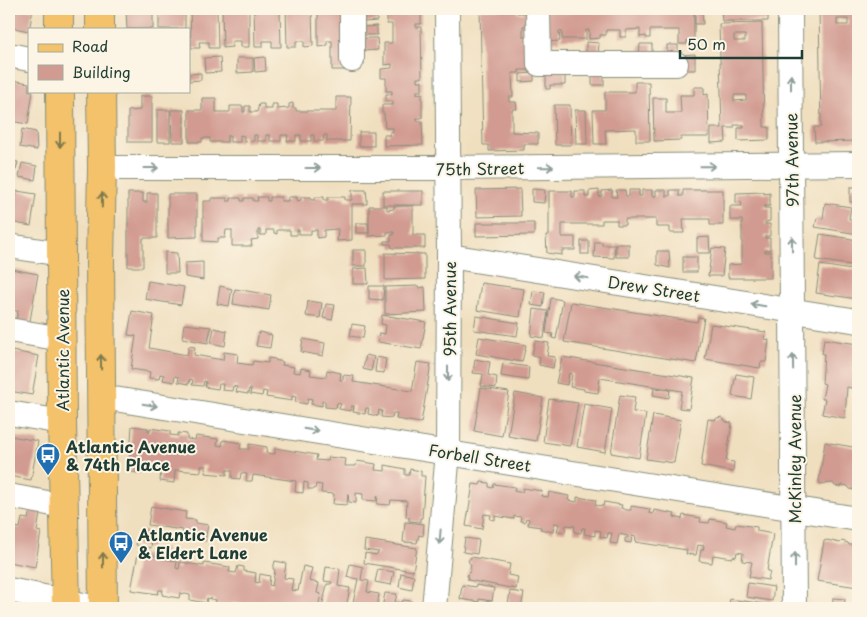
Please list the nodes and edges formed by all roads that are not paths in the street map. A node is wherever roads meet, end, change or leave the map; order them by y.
1 (59, 9) edge
2 (100, 9) edge
3 (352, 9) edge
4 (447, 9) edge
5 (538, 9) edge
6 (790, 9) edge
7 (59, 28) edge
8 (100, 28) edge
9 (9, 56) edge
10 (28, 59) edge
11 (352, 60) dead end
12 (676, 64) dead end
13 (60, 92) edge
14 (101, 92) edge
15 (858, 164) edge
16 (792, 165) junction
17 (102, 168) junction
18 (448, 168) junction
19 (9, 246) edge
20 (61, 254) junction
21 (449, 256) junction
22 (793, 311) junction
23 (858, 321) edge
24 (9, 330) edge
25 (62, 339) junction
26 (102, 398) junction
27 (9, 413) edge
28 (62, 422) junction
29 (448, 452) junction
30 (9, 496) edge
31 (64, 506) junction
32 (795, 509) junction
33 (858, 519) edge
34 (9, 590) edge
35 (66, 605) edge
36 (98, 608) edge
37 (103, 608) edge
38 (434, 608) edge
39 (794, 608) edge

1 - 7 main road
2 - 8 main road
3 - 11 street
4 - 18 street, 95th Avenue
5 - 12 street
16 -> 6 street, 97th Avenue
9 - 10 street
13 -> 20 main road, Atlantic Avenue
14 - 17 main road
15 - 16 street, 75th Street
18 -> 16 street, 75th Street
22 -> 16 street, 97th Avenue
17 -> 18 street, 75th Street
26 -> 17 main road
18 - 21 street, 95th Avenue
19 - 20 street
20 - 25 main road, Atlantic Avenue
22 -> 21 street, Drew Street
21 -> 29 street, 95th Avenue
22 - 23 street, Drew Street
32 -> 22 street, McKinley Avenue
24 - 25 street
25 - 28 main road, Atlantic Avenue
26 -> 29 street, Forbell Street
37 -> 26 main road
27 - 28 street
28 - 31 main road, Atlantic Avenue
29 - 32 street, Forbell Street
29 -> 38 street, 95th Avenue
30 - 31 street
31 - 35 main road, Atlantic Avenue
32 - 33 street, Forbell Street
39 -> 32 street, McKinley Avenue
34 - 35 street
35 - 36 street

